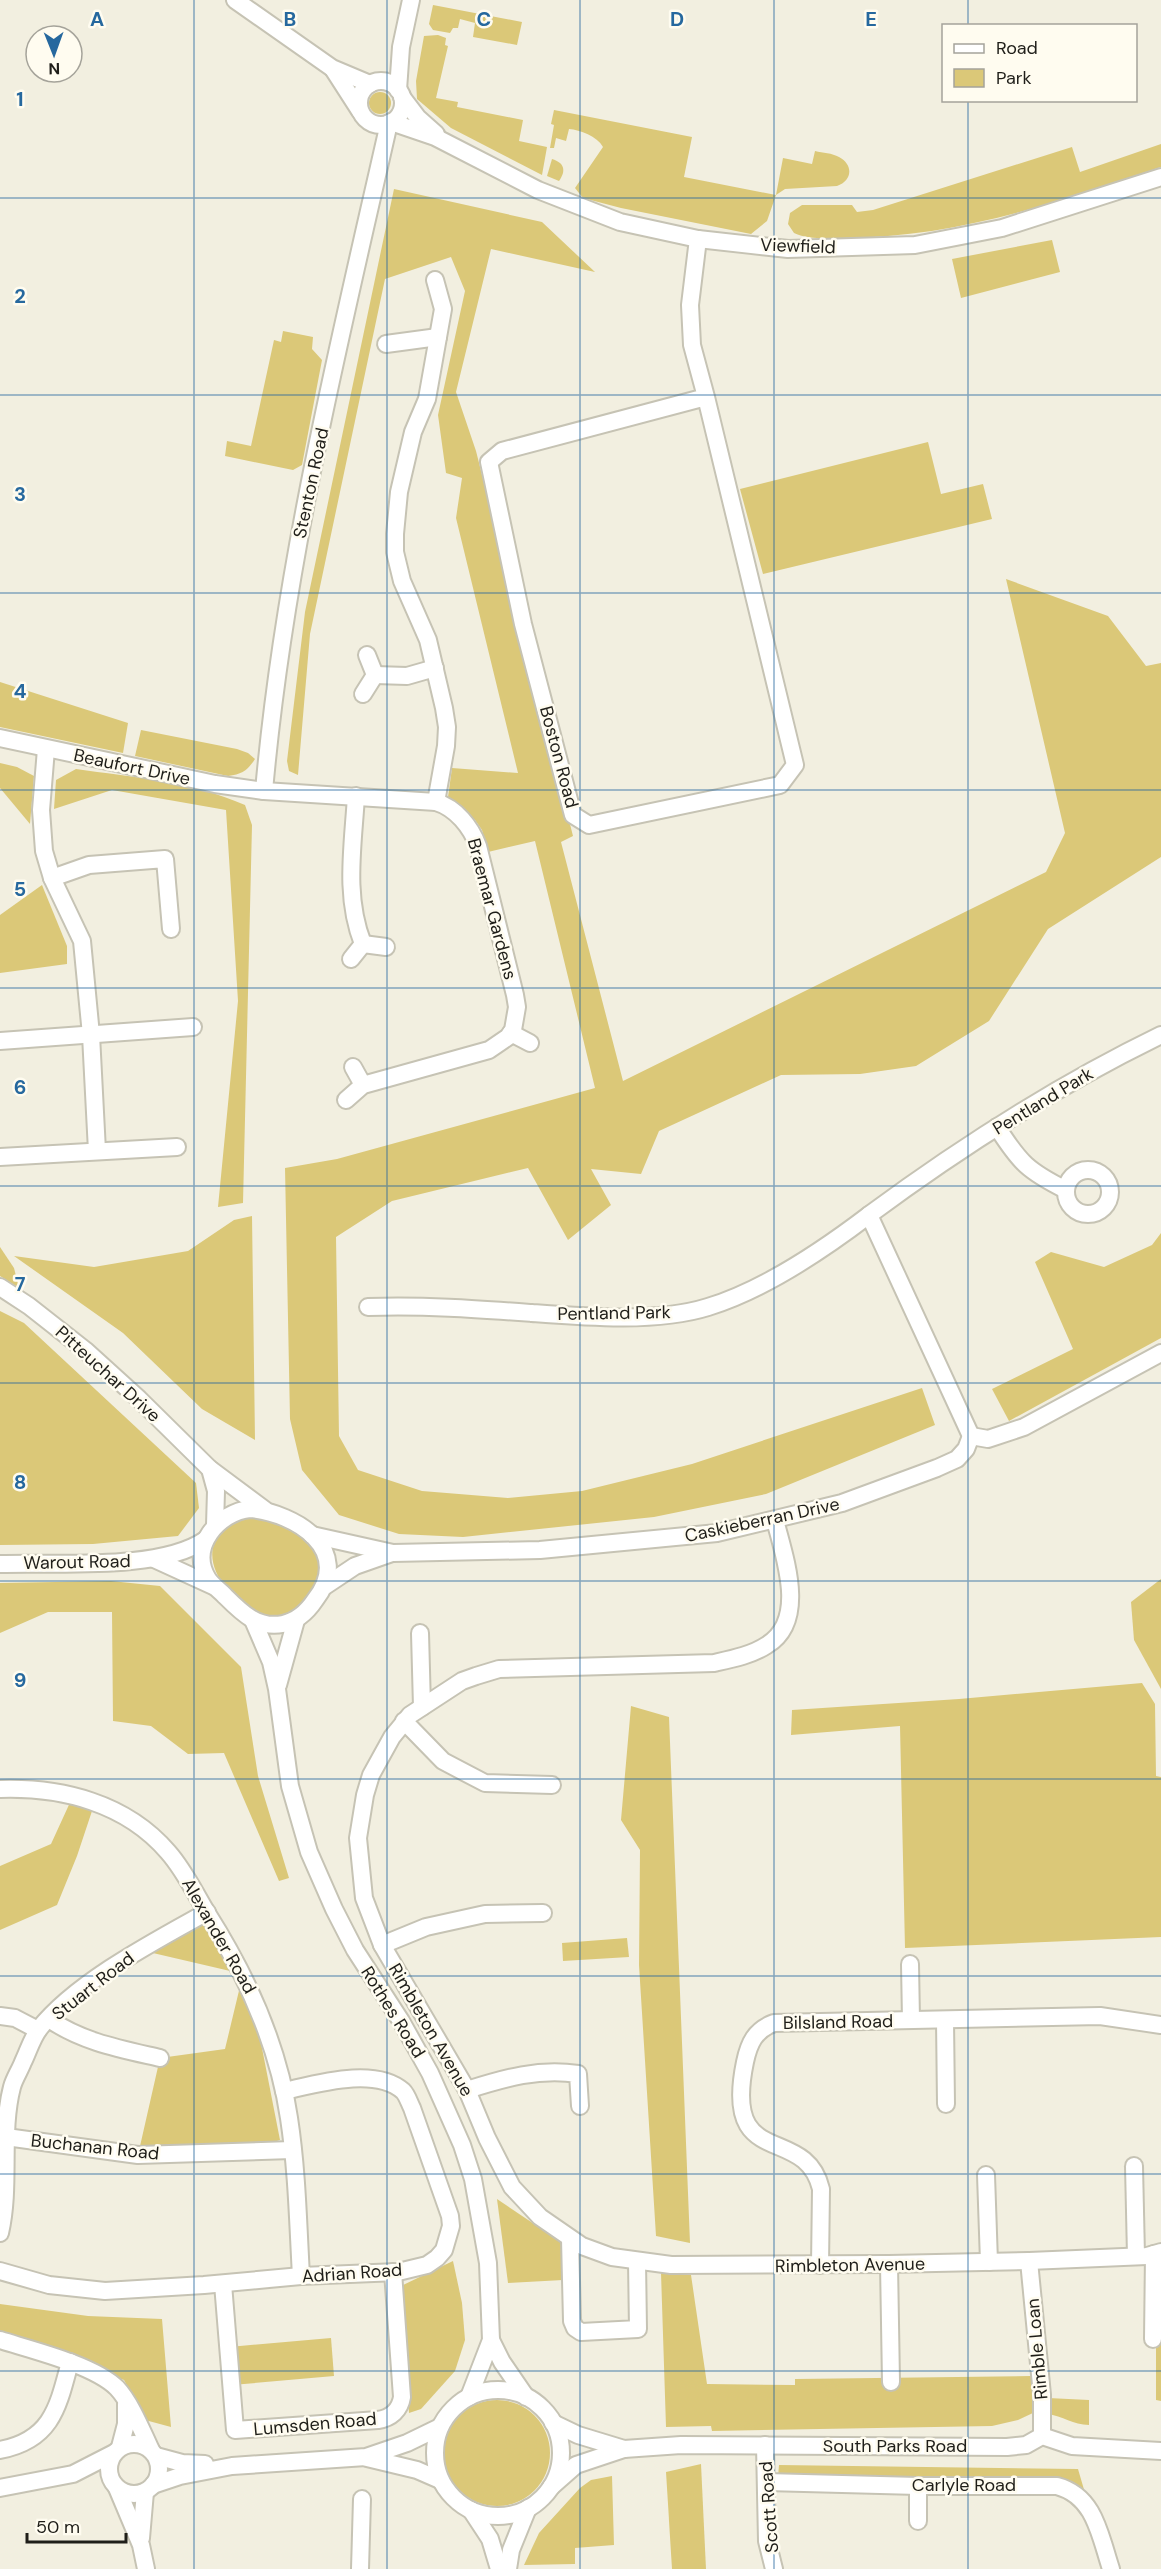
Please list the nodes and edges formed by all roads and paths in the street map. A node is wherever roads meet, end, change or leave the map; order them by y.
1 (235, 0) edge
2 (411, 0) edge
3 (401, 47) junction
4 (332, 68) junction
5 (373, 83) junction
6 (400, 94) junction
7 (364, 115) junction
8 (390, 123) junction
9 (445, 142) junction
10 (1161, 177) edge
11 (376, 179) junction
12 (698, 238) junction
13 (435, 280) dead end
14 (438, 338) junction
15 (386, 344) dead end
16 (706, 396) junction
17 (367, 655) dead end
18 (435, 668) junction
19 (375, 675) junction
20 (363, 694) dead end
21 (0, 738) edge
22 (46, 749) junction
23 (264, 790) junction
24 (356, 796) junction
25 (436, 802) junction
26 (52, 878) junction
27 (171, 929) dead end
28 (363, 944) junction
29 (386, 947) dead end
30 (351, 959) dead end
31 (193, 1027) dead end
32 (512, 1033) junction
33 (91, 1035) junction
34 (1161, 1035) edge
35 (0, 1041) edge
36 (530, 1043) dead end
37 (353, 1067) dead end
38 (363, 1085) junction
39 (346, 1100) dead end
40 (997, 1127) junction
41 (177, 1147) dead end
42 (98, 1151) junction
43 (0, 1157) edge
44 (1066, 1190) dead end
45 (869, 1215) junction
46 (0, 1287) edge
47 (368, 1307) dead end
48 (1161, 1353) edge
49 (971, 1436) junction
50 (210, 1470) junction
51 (270, 1513) junction
52 (776, 1520) junction
53 (215, 1525) junction
54 (312, 1535) junction
55 (206, 1540) junction
56 (393, 1553) junction
57 (154, 1559) junction
58 (0, 1564) edge
59 (325, 1586) junction
60 (216, 1587) junction
61 (253, 1620) junction
62 (296, 1620) junction
63 (420, 1632) dead end
64 (277, 1689) junction
65 (422, 1707) junction
66 (404, 1721) junction
67 (552, 1785) dead end
68 (0, 1789) edge
69 (207, 1912) junction
70 (543, 1914) dead end
71 (382, 1945) junction
72 (910, 1964) dead end
73 (0, 2016) edge
74 (911, 2020) junction
75 (945, 2020) junction
76 (44, 2025) junction
77 (1161, 2025) edge
78 (159, 2058) dead end
79 (467, 2090) junction
80 (284, 2091) junction
81 (946, 2104) dead end
82 (580, 2106) dead end
83 (6, 2137) junction
84 (292, 2150) junction
85 (1134, 2166) dead end
86 (986, 2175) dead end
87 (0, 2233) edge
88 (570, 2239) junction
89 (1158, 2253) edge
90 (1136, 2256) junction
91 (637, 2261) junction
92 (1029, 2261) junction
93 (989, 2262) junction
94 (889, 2264) junction
95 (820, 2265) junction
96 (0, 2271) edge
97 (393, 2272) junction
98 (301, 2276) junction
99 (223, 2284) junction
100 (1153, 2339) dead end
101 (0, 2340) edge
102 (491, 2340) junction
103 (70, 2362) junction
104 (891, 2382) dead end
105 (469, 2397) junction
106 (526, 2397) junction
107 (126, 2404) junction
108 (553, 2423) junction
109 (440, 2427) junction
110 (1042, 2436) junction
111 (765, 2445) junction
112 (624, 2449) junction
113 (0, 2450) edge
114 (117, 2450) junction
115 (1161, 2451) edge
116 (154, 2453) junction
117 (366, 2457) junction
118 (232, 2466) junction
119 (73, 2474) junction
120 (440, 2480) junction
121 (766, 2482) junction
122 (114, 2484) junction
123 (918, 2486) junction
124 (551, 2487) junction
125 (0, 2488) edge
126 (149, 2488) junction
127 (362, 2499) dead end
128 (528, 2508) junction
129 (471, 2510) junction
130 (918, 2521) dead end
131 (141, 2544) junction
132 (146, 2569) edge
133 (360, 2569) edge
134 (499, 2569) edge
135 (508, 2569) edge
136 (774, 2569) edge
137 (1111, 2569) edge

1 - 4 street
2 - 3 street
3 - 5 street
3 - 6 street
4 - 5 street
4 - 7 street
5 - 6 street
5 - 7 street
6 - 8 street
6 - 9 street, Viewfield
7 - 8 street
7 - 11 street, Stenton Road
8 - 9 street, Viewfield
8 - 11 street, Stenton Road
9 - 12 street, Viewfield
10 - 12 street, Viewfield
11 - 23 street, Stenton Road
12 - 16 street, Boston Road
13 - 14 street
14 - 15 street
14 - 18 street
16 - 16 street, Boston Road
17 - 19 street
18 - 19 street
18 - 25 street
19 - 20 street
21 - 22 street, Beaufort Drive
22 - 23 street, Beaufort Drive
22 - 26 street
23 - 24 street, Braemar Gardens
24 - 25 street, Braemar Gardens
24 - 28 street
25 - 32 street, Braemar Gardens
26 - 27 street
26 - 33 street
28 - 29 street
28 - 30 street
31 - 33 street
32 - 36 street
32 - 38 street
33 - 35 street
33 - 42 street
34 - 40 street, Pentland Park
37 - 38 street
38 - 39 street
40 - 44 street
40 - 45 street, Pentland Park
41 - 42 street
42 - 43 street
45 - 47 street, Pentland Park
45 - 49 street
46 - 50 street, Pitteuchar Drive
48 - 49 street
49 - 52 street, Caskieberran Drive
50 - 51 street, Pitteuchar Drive
50 - 53 street
51 - 53 street
51 - 54 street
52 - 56 street, Caskieberran Drive
52 - 65 street, Rimbleton Avenue
53 - 55 street
54 - 56 street, Caskieberran Drive
54 - 59 street
55 - 57 street
55 - 60 street
56 - 59 street, Caskieberran Drive
57 - 58 street, Warout Road
57 - 60 street
59 - 62 street
60 - 61 street
61 - 62 street
61 - 64 street, Rothes Road
62 - 64 street
63 - 65 street
64 - 102 street, Rothes Road
65 - 66 street, Rimbleton Avenue
66 - 67 street
66 - 71 street, Rimbleton Avenue
68 - 69 street, Alexander Road
69 - 76 street, Stuart Road
69 - 80 street, Alexander Road
70 - 71 street
71 - 79 street, Rimbleton Avenue
72 - 74 street
73 - 76 street
74 - 75 street, Bilsland Road
74 - 95 street, Bilsland Road
75 - 77 street, Bilsland Road
75 - 81 street
76 - 78 street
76 - 83 street, Stuart Road
79 - 82 street
79 - 88 street, Rimbleton Avenue
80 - 84 street, Alexander Road
80 - 97 street, Adrian Road
83 - 84 street, Buchanan Road
83 - 87 street, Stuart Road
84 - 98 street, Alexander Road
85 - 90 street
86 - 93 street
88 - 91 street, Rimbleton Avenue
88 - 91 street
89 - 90 street, Rimbleton Avenue
89 - 100 street
90 - 92 street, Rimbleton Avenue
91 - 95 street, Rimbleton Avenue
92 - 93 street, Rimbleton Avenue
92 - 110 street, Rimble Loan
93 - 94 street, Rimbleton Avenue
94 - 95 street, Rimbleton Avenue
94 - 104 street
96 - 99 street, Adrian Road
97 - 98 street, Adrian Road
97 - 99 street, Lumsden Road
98 - 99 street, Adrian Road
101 - 103 street
102 - 105 street, Rothes Road
102 - 106 street, Rothes Road
103 - 107 street
103 - 113 street
105 - 106 street
105 - 109 street
106 - 108 street
107 - 114 street
107 - 116 street
108 - 112 street, South Parks Road
108 - 124 street
109 - 117 street
109 - 120 street
110 - 111 street, South Parks Road
110 - 115 street
111 - 112 street, South Parks Road
111 - 121 street, Scott Road
112 - 124 street, South Parks Road
114 - 116 street
114 - 119 street
114 - 122 street
116 - 118 street
116 - 126 street
117 - 118 street
117 - 120 street
118 - 126 street
119 - 122 street
119 - 125 street
120 - 129 street
121 - 123 street, Carlyle Road
121 - 136 street, Scott Road
122 - 126 street
122 - 131 street
123 - 130 street
123 - 137 street, Carlyle Road
124 - 128 street
126 - 131 street
127 - 133 street
128 - 129 street
128 - 135 street
129 - 134 street
131 - 132 street

